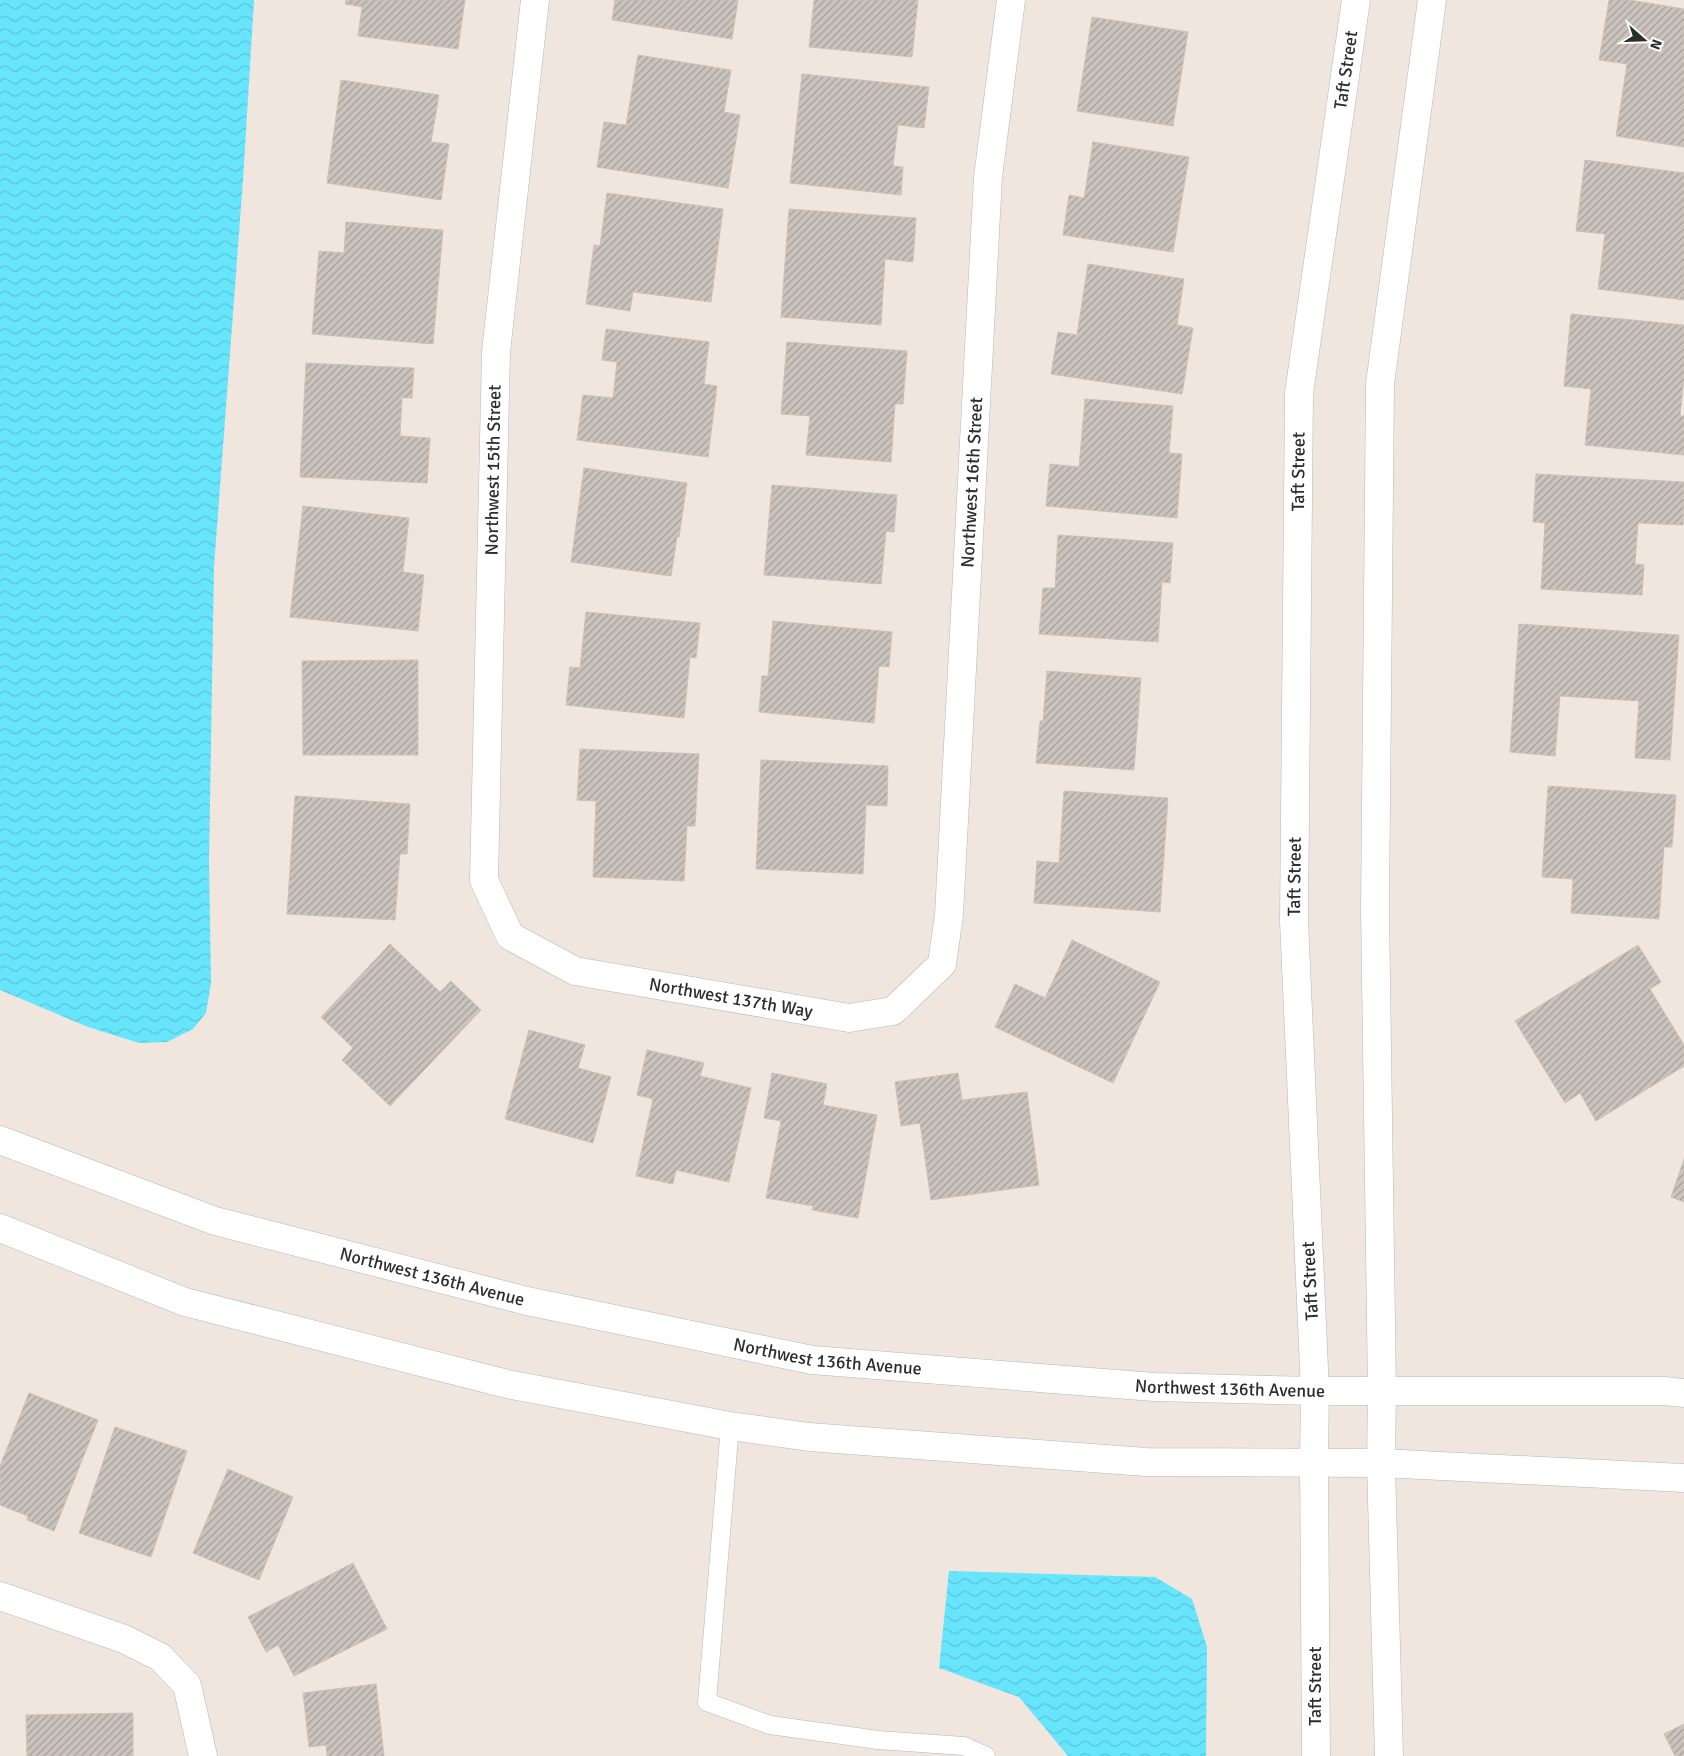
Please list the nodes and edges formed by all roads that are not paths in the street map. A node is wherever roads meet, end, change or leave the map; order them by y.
1 (535, 0) edge
2 (1012, 0) edge
3 (1356, 0) edge
4 (1432, 0) edge
5 (510, 936) joint
6 (942, 964) joint
7 (0, 1140) edge
8 (0, 1228) edge
9 (1315, 1391) junction
10 (1382, 1391) junction
11 (1684, 1393) edge
12 (730, 1426) junction
13 (1314, 1462) junction
14 (1381, 1462) junction
15 (1684, 1478) edge
16 (0, 1596) edge
17 (203, 1756) edge
18 (986, 1756) edge
19 (1316, 1756) edge
20 (1389, 1756) edge

1 - 5 street, Northwest 15th Street
2 - 6 street, Northwest 16th Street
3 - 9 street, Taft Street
4 - 10 street
5 - 6 street, Northwest 137th Way
7 - 9 street, Northwest 136th Avenue
8 - 12 street
9 - 10 street, Northwest 136th Avenue
9 - 13 street, Taft Street
10 - 11 street, Northwest 136th Avenue
10 - 14 street
12 - 13 street
12 - 18 lane
13 - 14 street
13 - 19 street, Taft Street
14 - 15 street
14 - 20 street
16 - 17 street

